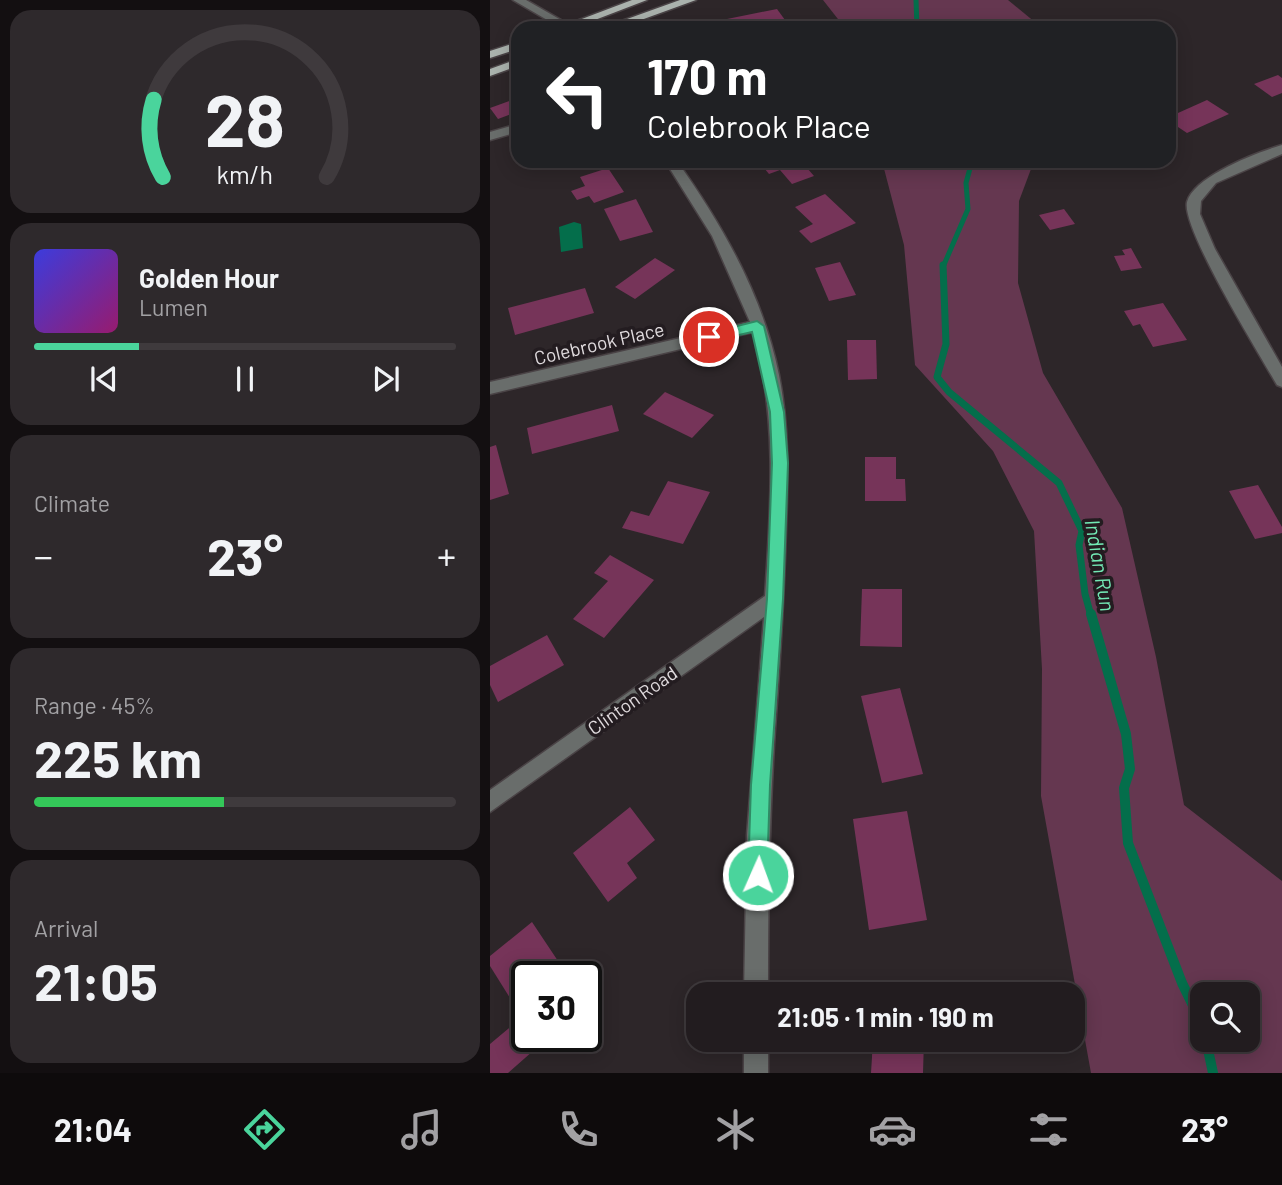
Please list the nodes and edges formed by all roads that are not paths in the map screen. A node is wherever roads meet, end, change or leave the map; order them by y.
1 (518, 0) edge
2 (642, 0) edge
3 (691, 0) edge
4 (556, 21) edge
5 (584, 21) edge
6 (629, 21) edge
7 (511, 48) edge
8 (490, 55) edge
9 (511, 65) edge
10 (490, 73) edge
11 (511, 130) edge
12 (490, 136) edge
13 (1282, 149) edge
14 (675, 168) edge
15 (757, 326) junction
16 (1282, 381) edge
17 (490, 388) edge
18 (775, 599) junction
19 (490, 802) edge
20 (756, 982) edge
21 (756, 1052) edge
22 (756, 1073) edge

1 - 4 street
2 - 5 main road
3 - 6 main road
7 - 8 main road
9 - 10 main road
11 - 12 street
13 - 16 street
14 - 15 street
15 - 17 street, Colebrook Place
15 - 18 street
18 - 19 street, Clinton Road
18 - 20 street
21 - 22 street

